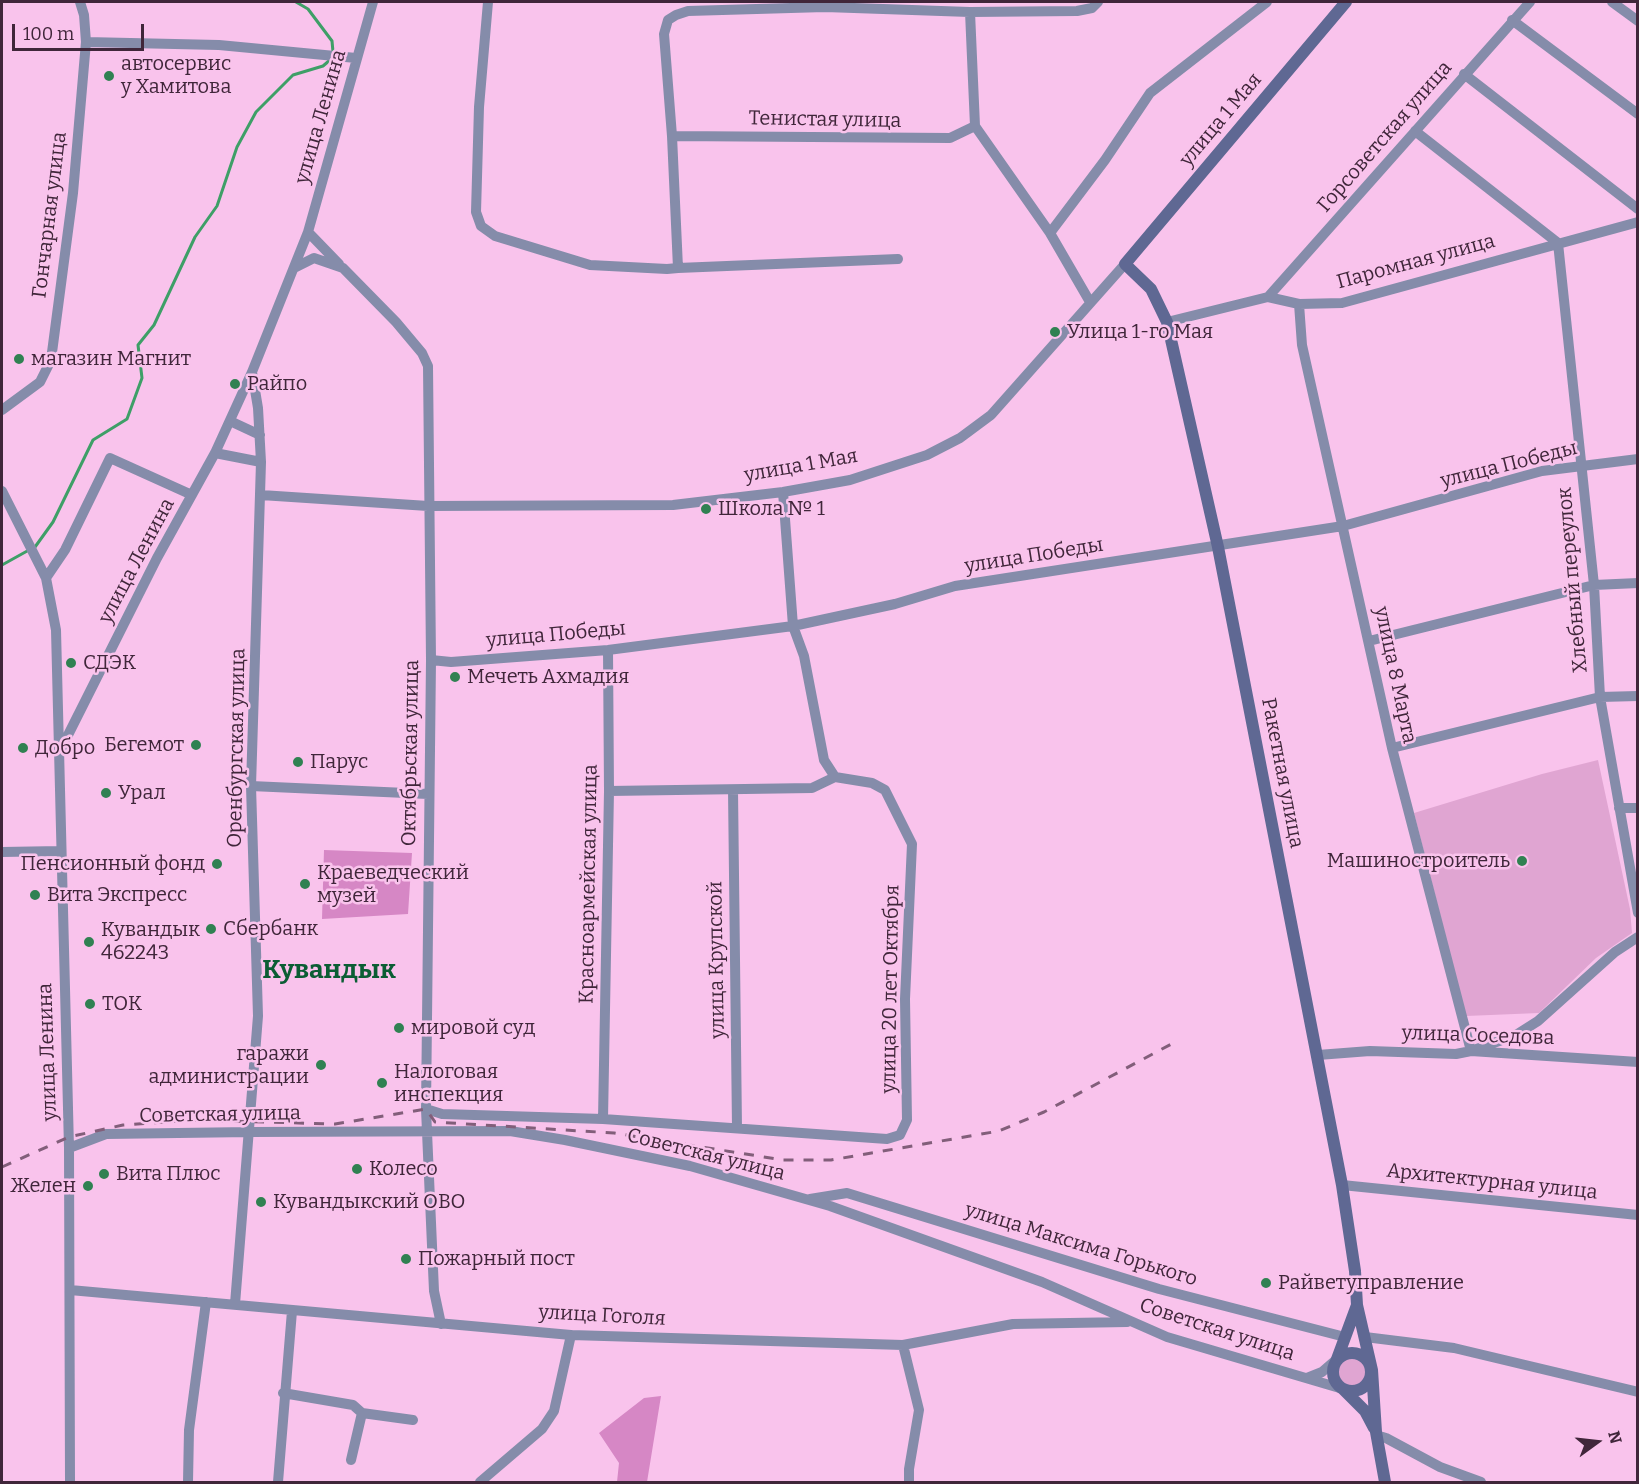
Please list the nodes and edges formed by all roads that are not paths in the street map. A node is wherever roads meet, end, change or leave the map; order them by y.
1 (80, 2) edge
2 (373, 2) edge
3 (488, 2) edge
4 (1098, 2) edge
5 (1267, 2) edge
6 (1346, 2) edge
7 (1530, 2) edge
8 (1612, 2) edge
9 (970, 12) junction
10 (1512, 20) junction
11 (1638, 21) edge
12 (86, 42) junction
13 (356, 58) junction
14 (1464, 74) junction
15 (1638, 114) edge
16 (975, 126) junction
17 (1415, 131) junction
18 (672, 136) junction
19 (1638, 209) edge
20 (1638, 222) edge
21 (308, 232) junction
22 (1050, 233) junction
23 (1558, 243) junction
24 (898, 259) dead end
25 (1125, 264) junction
26 (294, 268) junction
27 (343, 268) junction
28 (678, 268) junction
29 (1268, 297) junction
30 (1090, 302) junction
31 (1299, 304) junction
32 (1167, 322) junction
33 (252, 372) junction
34 (2, 410) edge
35 (230, 421) junction
36 (260, 435) junction
37 (215, 453) junction
38 (1638, 459) edge
39 (261, 462) junction
40 (1581, 465) junction
41 (2, 491) edge
42 (783, 492) junction
43 (192, 495) junction
44 (261, 495) junction
45 (428, 506) junction
46 (1343, 526) junction
47 (1218, 547) junction
48 (46, 578) junction
49 (1638, 583) edge
50 (1594, 585) junction
51 (793, 626) junction
52 (1369, 641) junction
53 (608, 650) junction
54 (431, 660) junction
55 (1638, 696) edge
56 (1600, 697) junction
57 (1392, 748) junction
58 (60, 752) junction
59 (836, 777) junction
60 (251, 786) junction
61 (733, 790) junction
62 (609, 791) junction
63 (428, 794) junction
64 (1619, 808) junction
65 (1638, 808) edge
66 (61, 851) junction
67 (2, 852) edge
68 (1638, 913) edge
69 (1638, 937) edge
70 (1471, 1051) junction
71 (1318, 1055) junction
72 (1638, 1062) edge
73 (426, 1109) junction
74 (603, 1119) junction
75 (736, 1128) junction
76 (427, 1130) junction
77 (250, 1132) junction
78 (69, 1148) junction
79 (1342, 1185) junction
80 (807, 1199) junction
81 (1638, 1215) edge
82 (70, 1290) junction
83 (206, 1302) junction
84 (235, 1304) junction
85 (1357, 1305) junction
86 (292, 1311) junction
87 (1133, 1322) junction
88 (441, 1324) junction
89 (571, 1335) junction
90 (1345, 1337) junction
91 (1365, 1337) junction
92 (903, 1345) junction
93 (1337, 1359) junction
94 (1372, 1370) junction
95 (1306, 1378) junction
96 (1343, 1389) junction
97 (1638, 1392) edge
98 (283, 1393) junction
99 (362, 1413) junction
100 (413, 1420) dead end
101 (1376, 1434) junction
102 (351, 1460) dead end
103 (70, 1482) edge
104 (188, 1482) edge
105 (278, 1482) edge
106 (480, 1482) edge
107 (909, 1482) edge
108 (1385, 1482) edge
109 (1481, 1482) edge

1 - 12 street, Гончарная улица
2 - 13 street, улица Ленина
3 - 28 street
4 - 9 street
5 - 22 street
6 - 25 main road, улица 1 Мая
7 - 10 street, Горсоветская улица
8 - 11 street
9 - 16 street
9 - 18 street
10 - 14 street, Горсоветская улица
10 - 15 street
12 - 13 street
12 - 34 street, Гончарная улица
13 - 21 street, улица Ленина
14 - 17 street, Горсоветская улица
14 - 19 street
16 - 18 street, Тенистая улица
16 - 22 street
17 - 23 street
17 - 29 street, Горсоветская улица
18 - 28 street
20 - 23 street, Паромная улица
21 - 26 street, улица Ленина
21 - 27 street
22 - 30 street
23 - 31 street, Паромная улица
23 - 40 street, Хлебный переулок
24 - 28 street
25 - 30 street, улица 1 Мая
25 - 32 main road, Ракетная улица
26 - 27 street, Октябрьская улица
26 - 33 street, улица Ленина
27 - 45 street, Октябрьская улица
29 - 31 street, Паромная улица
29 - 32 street, Паромная улица
30 - 42 street, улица 1 Мая
31 - 46 street, улица 8 Марта
32 - 47 main road, Ракетная улица
33 - 35 street, улица Ленина
33 - 36 street, Оренбургская улица
35 - 36 street
35 - 37 street, улица Ленина
36 - 39 street, Оренбургская улица
37 - 39 street
37 - 43 street, улица Ленина
38 - 40 street, улица Победы
39 - 44 street, Оренбургская улица
40 - 46 street, улица Победы
40 - 50 street, Хлебный переулок
41 - 48 street
42 - 45 street, улица 1 Мая
42 - 51 street
43 - 48 street
43 - 58 street, улица Ленина
44 - 45 street, улица 1 Мая
44 - 60 street, Оренбургская улица
45 - 54 street, Октябрьская улица
46 - 47 street, улица Победы
46 - 52 street, улица 8 Марта
47 - 51 street, улица Победы
47 - 71 main road, Ракетная улица
48 - 58 street
49 - 50 street
50 - 52 street
50 - 56 street, Хлебный переулок
51 - 53 street, улица Победы
51 - 59 street
52 - 57 street, улица 8 Марта
53 - 54 street, улица Победы
53 - 62 street, Красноармейская улица
54 - 63 street, Октябрьская улица
55 - 56 street
56 - 57 street
56 - 64 street, Хлебный переулок
57 - 70 street, улица 8 Марта
58 - 66 street, улица Ленина
59 - 61 street
59 - 75 street, улица 20 лет Октября
60 - 63 street
60 - 77 street, Оренбургская улица
61 - 62 street
61 - 75 street, улица Крупской
62 - 74 street, Красноармейская улица
63 - 73 street, Октябрьская улица
64 - 65 street
64 - 68 street, Хлебный переулок
66 - 67 street
66 - 78 street, улица Ленина
69 - 70 street
70 - 71 street, улица Соседова
70 - 72 street, улица Соседова
71 - 79 main road, Ракетная улица
73 - 74 street
73 - 76 street, Октябрьская улица
74 - 75 street
76 - 77 street, Советская улица
76 - 80 street, Советская улица
76 - 88 street, Октябрьская улица
77 - 78 street, Советская улица
77 - 84 street, Оренбургская улица
78 - 82 street, улица Ленина
79 - 81 street, Архитектурная улица
79 - 85 main road, Ракетная улица
80 - 87 street, Советская улица
80 - 90 street, улица Максима Горького
82 - 83 street, улица Гоголя
82 - 103 street, улица Ленина
83 - 84 street, улица Гоголя
83 - 104 street
84 - 86 street, улица Гоголя
85 - 90 main road, Ракетная улица
85 - 91 main road, Ракетная улица
86 - 88 street, улица Гоголя
86 - 98 street
87 - 92 street, улица Гоголя
87 - 95 street, Советская улица
88 - 89 street, улица Гоголя
89 - 92 street, улица Гоголя
89 - 106 street
90 - 93 main road, Ракетная улица
91 - 94 main road, Ракетная улица
91 - 97 street
92 - 107 street
93 - 94 main road
93 - 95 street, Советская улица
93 - 96 main road
94 - 96 main road
94 - 101 main road, Ракетная улица
95 - 96 street, Советская улица
96 - 101 main road
98 - 99 street
98 - 105 street
99 - 100 street
99 - 102 street
101 - 108 main road
101 - 109 street

